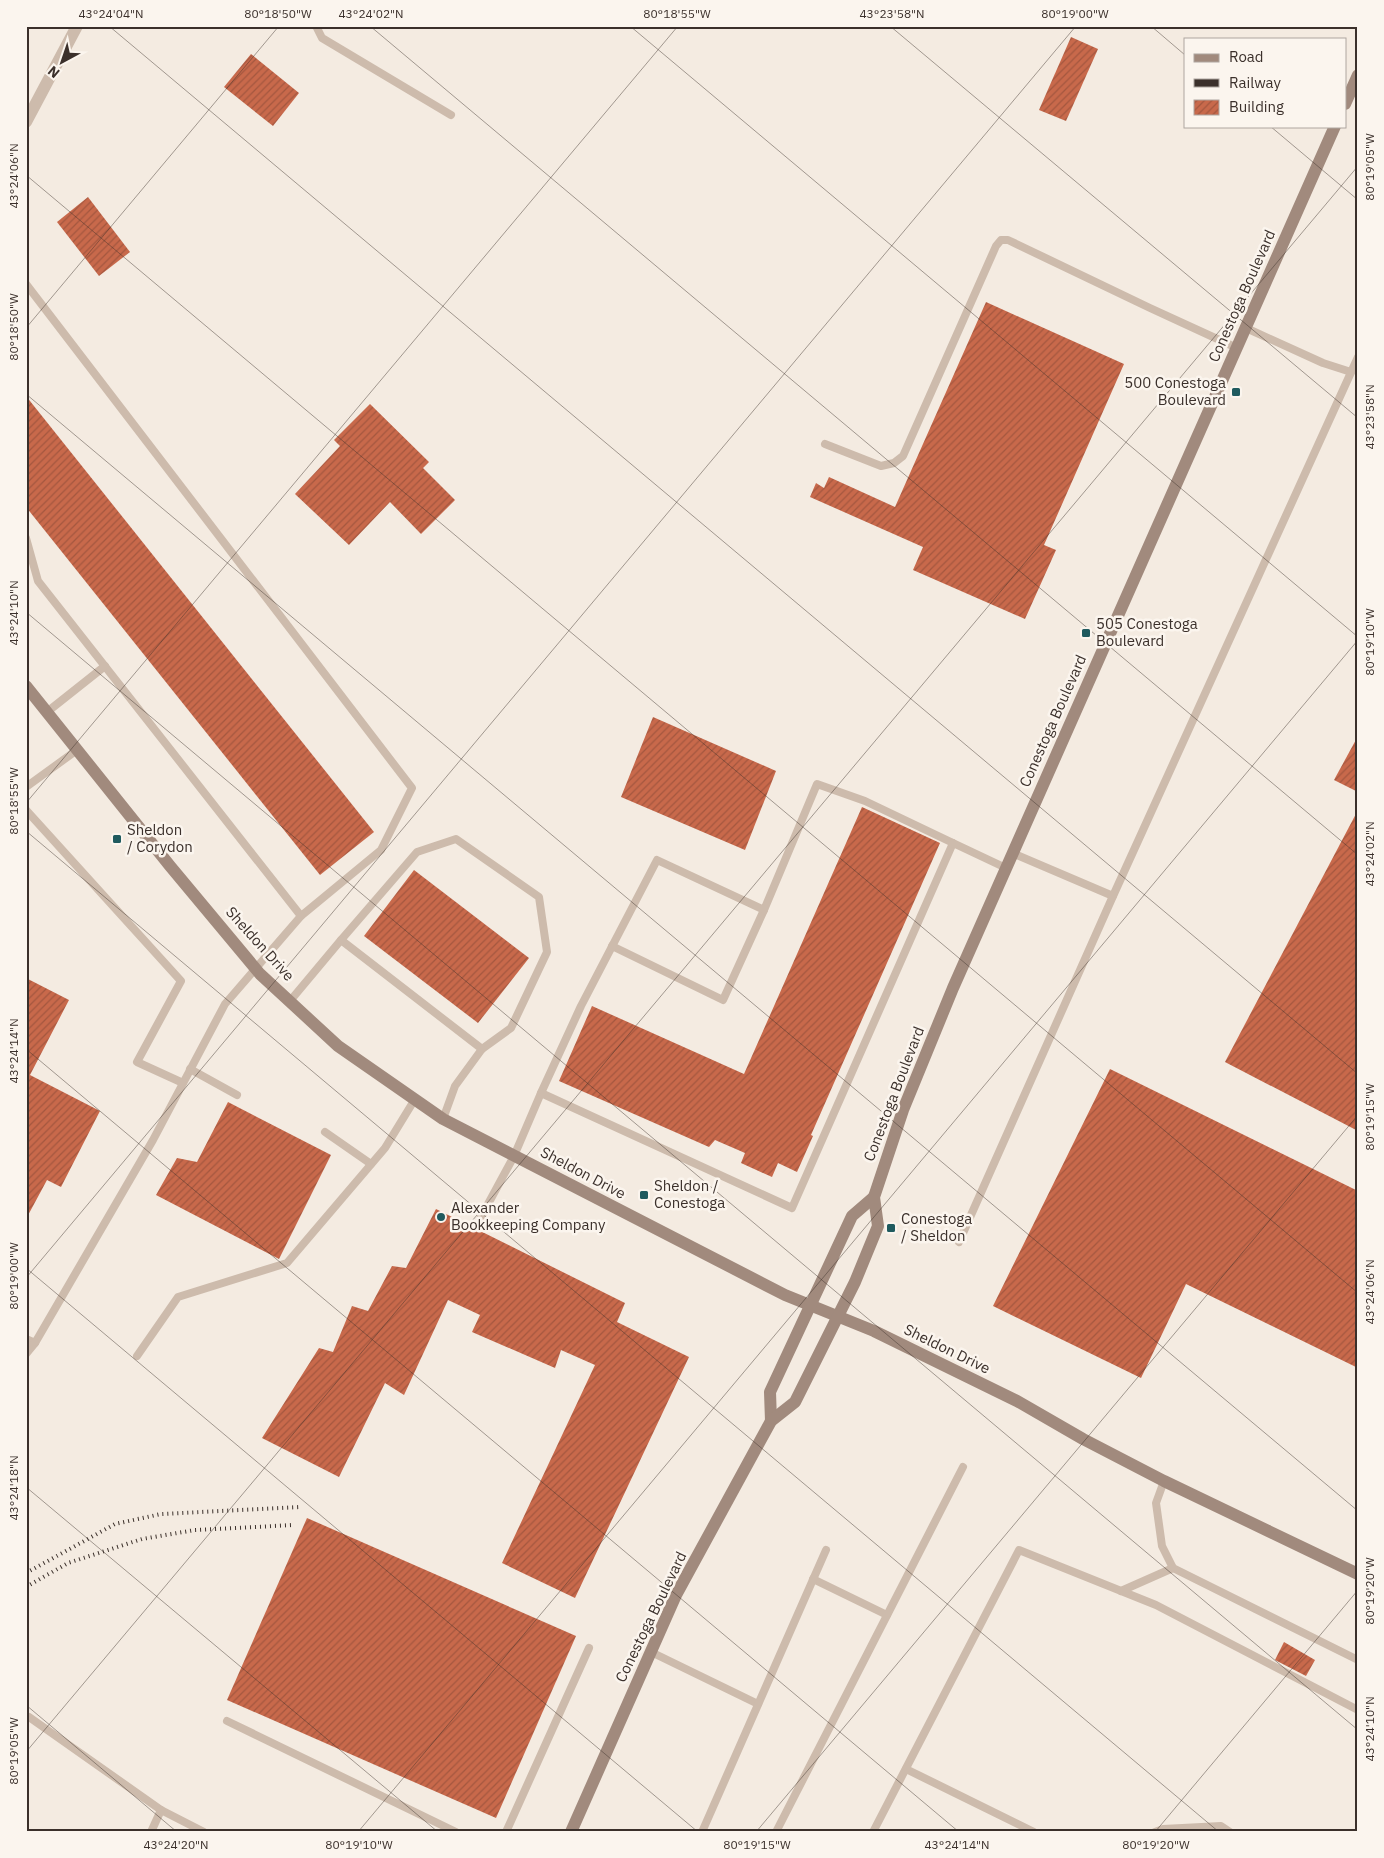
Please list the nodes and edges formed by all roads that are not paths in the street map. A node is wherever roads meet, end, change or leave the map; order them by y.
1 (77, 26) edge
2 (316, 26) edge
3 (1358, 76) edge
4 (1346, 102) edge
5 (451, 115) dead end
6 (26, 122) edge
7 (1334, 128) edge
8 (26, 284) edge
9 (1246, 328) junction
10 (1238, 348) junction
11 (1358, 358) edge
12 (1351, 372) junction
13 (825, 444) dead end
14 (26, 538) edge
15 (105, 666) junction
16 (26, 686) edge
17 (47, 712) junction
18 (77, 750) junction
19 (26, 787) edge
20 (26, 810) edge
21 (953, 843) junction
22 (1012, 853) junction
23 (1006, 868) junction
24 (1113, 896) junction
25 (764, 910) junction
26 (301, 916) junction
27 (341, 940) junction
28 (612, 946) junction
29 (256, 969) junction
30 (290, 1001) junction
31 (482, 1049) junction
32 (190, 1069) junction
33 (183, 1083) junction
34 (541, 1093) junction
35 (237, 1095) dead end
36 (415, 1099) junction
37 (443, 1119) junction
38 (325, 1132) dead end
39 (514, 1156) junction
40 (371, 1164) junction
41 (874, 1197) junction
42 (481, 1217) dead end
43 (959, 1242) dead end
44 (811, 1307) junction
45 (839, 1318) junction
46 (26, 1339) edge
47 (35, 1343) junction
48 (26, 1354) edge
49 (137, 1356) dead end
50 (771, 1421) junction
51 (962, 1467) dead end
52 (1164, 1481) junction
53 (826, 1550) dead end
54 (1173, 1568) junction
55 (1358, 1574) edge
56 (813, 1579) junction
57 (1121, 1592) junction
58 (887, 1615) junction
59 (589, 1648) dead end
60 (651, 1652) junction
61 (1358, 1660) edge
62 (758, 1704) junction
63 (1358, 1710) edge
64 (29, 1717) dead end
65 (227, 1721) dead end
66 (906, 1769) junction
67 (162, 1810) junction
68 (151, 1832) edge
69 (204, 1832) edge
70 (456, 1832) edge
71 (506, 1832) edge
72 (571, 1832) edge
73 (702, 1832) edge
74 (776, 1832) edge
75 (873, 1832) edge
76 (1034, 1832) edge
77 (1155, 1832) edge
78 (1230, 1832) edge

1 - 6 street
2 - 5 lane
3 - 4 street
7 - 9 street, Conestoga Boulevard
8 - 26 lane
9 - 10 street, Conestoga Boulevard
9 - 12 lane
10 - 13 lane
10 - 22 street, Conestoga Boulevard
11 - 12 lane
12 - 24 lane
14 - 15 lane
15 - 17 lane
15 - 26 lane
16 - 17 street, Sheldon Drive
17 - 18 street, Sheldon Drive
18 - 19 lane
18 - 29 street, Sheldon Drive
20 - 33 lane
21 - 23 lane
21 - 25 lane
21 - 34 lane
22 - 23 street, Conestoga Boulevard
22 - 24 lane
23 - 41 street, Conestoga Boulevard
24 - 43 lane
25 - 28 lane
25 - 28 lane
26 - 29 lane
27 - 30 lane
27 - 31 lane
27 - 31 lane
28 - 34 lane
29 - 30 street, Sheldon Drive
29 - 32 lane
30 - 36 street, Sheldon Drive
31 - 37 lane
32 - 33 lane
32 - 35 lane
33 - 47 lane
34 - 39 lane
36 - 37 street, Sheldon Drive
36 - 40 lane
37 - 39 street, Sheldon Drive
38 - 40 lane
39 - 42 lane
39 - 44 street, Sheldon Drive
40 - 49 lane
41 - 44 street
41 - 45 street, Conestoga Boulevard
44 - 45 street, Sheldon Drive
44 - 50 street
45 - 50 street, Conestoga Boulevard
45 - 52 street, Sheldon Drive
46 - 47 lane
47 - 48 lane
50 - 60 street, Conestoga Boulevard
51 - 58 lane
52 - 54 lane
52 - 55 street, Sheldon Drive
53 - 56 lane
54 - 57 lane
54 - 61 lane
56 - 58 lane
56 - 62 lane
57 - 63 lane
57 - 66 lane
58 - 74 lane
59 - 71 lane
60 - 62 lane
60 - 72 street, Conestoga Boulevard
62 - 73 lane
64 - 67 lane
65 - 70 lane
66 - 75 lane
66 - 76 lane
67 - 68 lane
67 - 69 lane
77 - 78 lane

